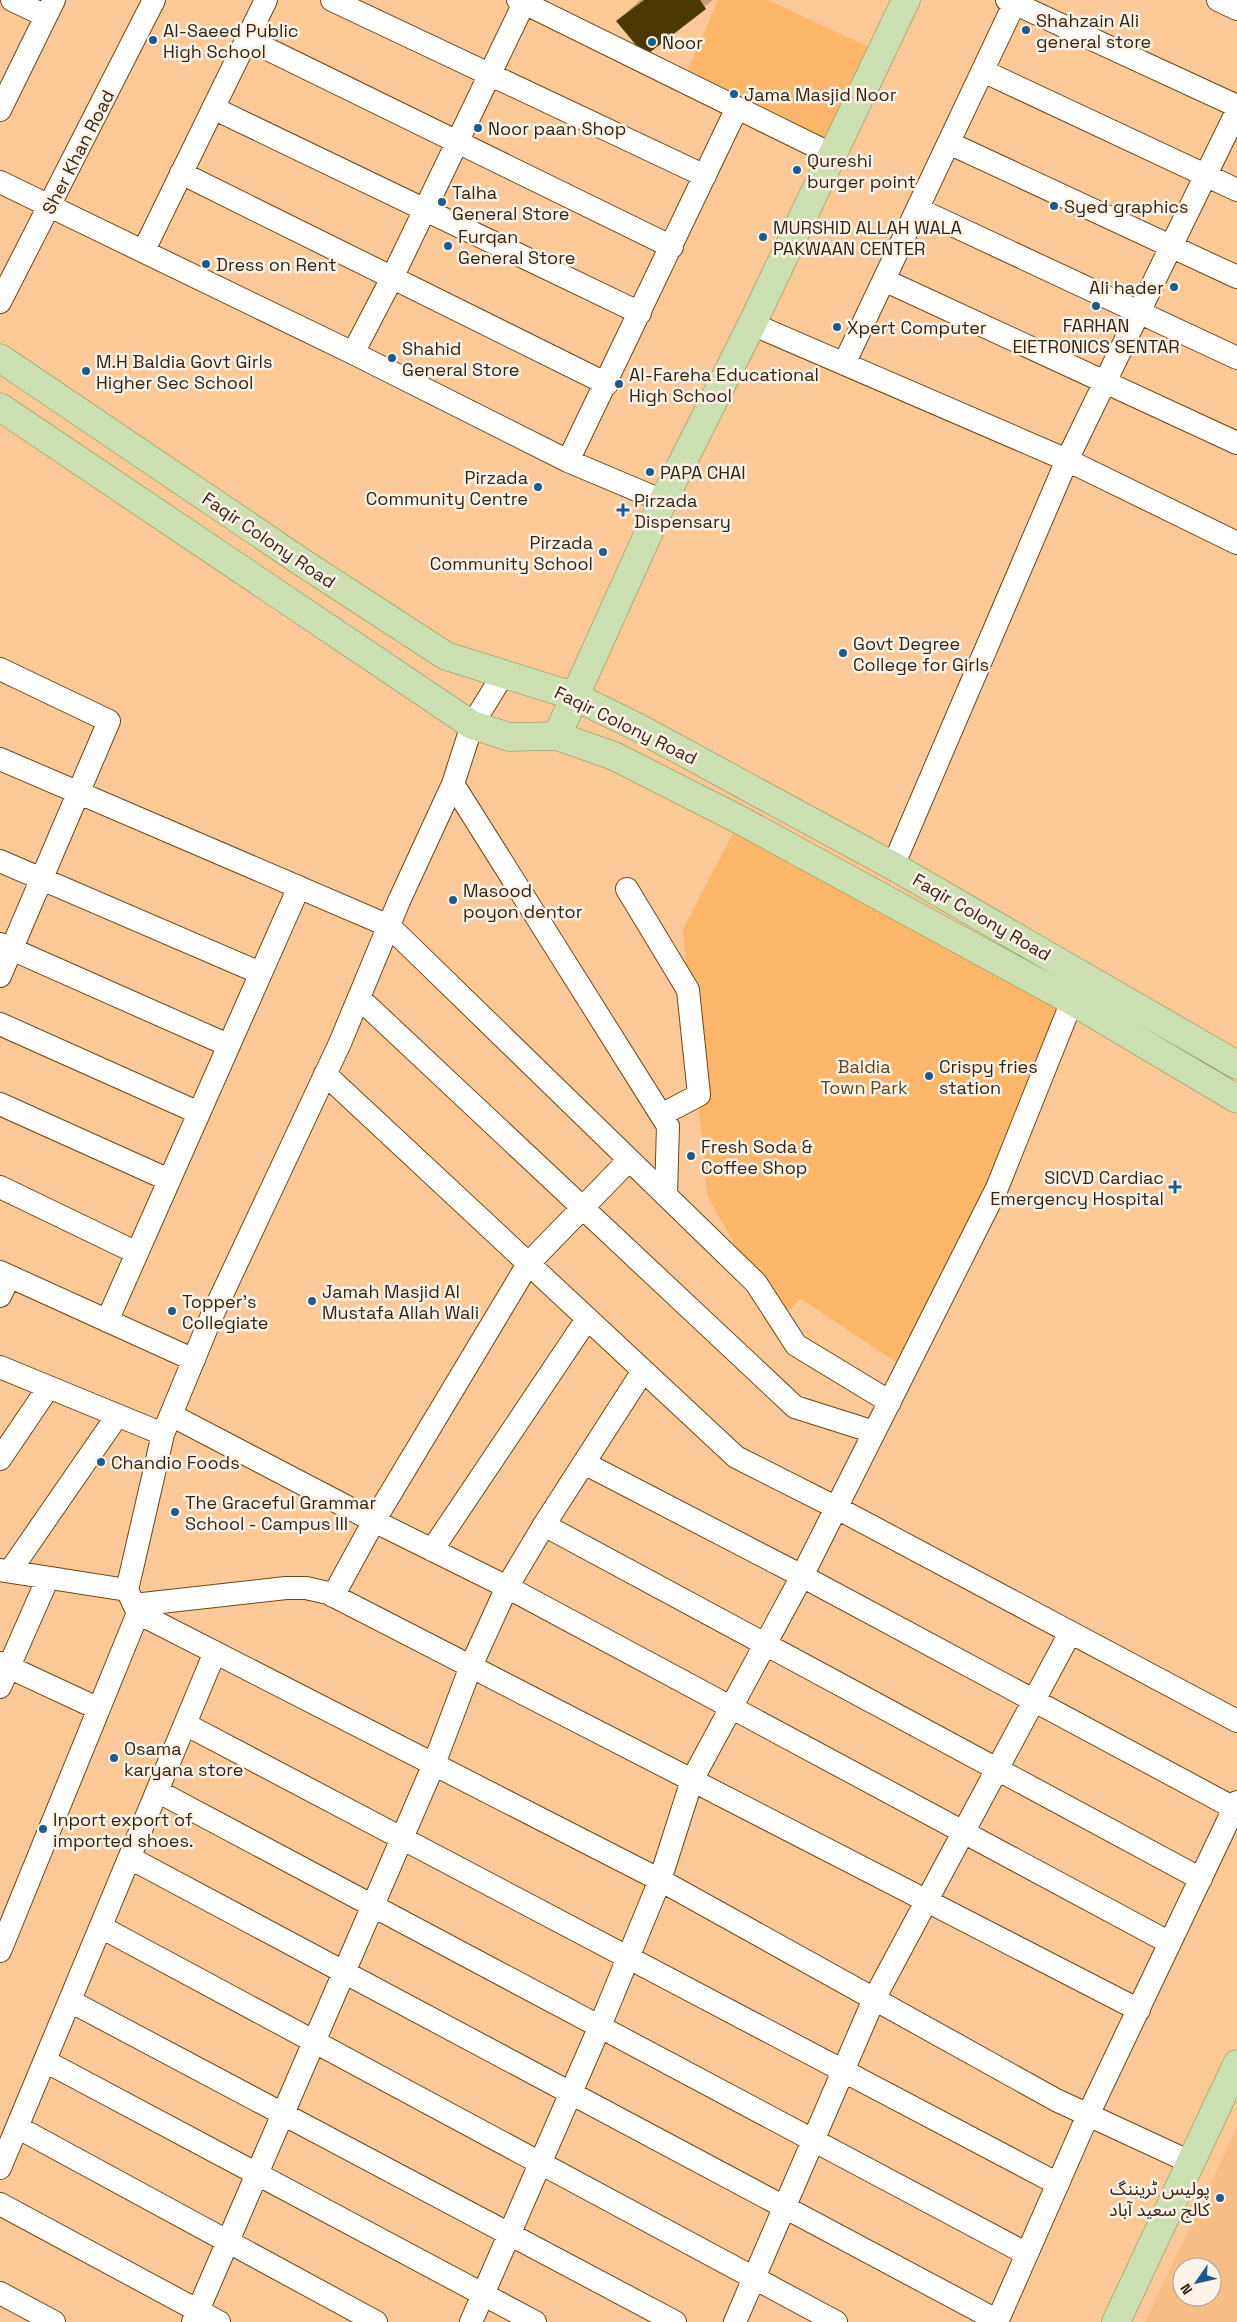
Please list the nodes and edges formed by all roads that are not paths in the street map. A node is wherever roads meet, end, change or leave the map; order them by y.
1 (12, 0) edge
2 (154, 0) edge
3 (266, 0) edge
4 (332, 0) edge
5 (906, 0) edge
6 (1218, 0) edge
7 (1013, 1) edge
8 (521, 2) edge
9 (50, 8) edge
10 (1237, 9) edge
11 (247, 39) junction
12 (983, 71) junction
13 (490, 74) junction
14 (6, 85) edge
15 (1237, 106) edge
16 (214, 108) junction
17 (737, 108) junction
18 (0, 110) edge
19 (1237, 112) edge
20 (458, 142) junction
21 (949, 143) junction
22 (833, 155) junction
23 (181, 173) junction
24 (705, 176) junction
25 (1206, 176) junction
26 (0, 182) edge
27 (1237, 190) edge
28 (50, 207) junction
29 (918, 209) junction
30 (425, 210) junction
31 (1172, 246) junction
32 (672, 247) junction
33 (144, 250) junction
34 (1237, 276) edge
35 (392, 278) junction
36 (884, 280) junction
37 (0, 302) edge
38 (1139, 312) junction
39 (640, 313) junction
40 (752, 324) junction
41 (353, 353) junction
42 (0, 358) edge
43 (1237, 358) edge
44 (844, 364) junction
45 (1105, 382) junction
46 (607, 384) junction
47 (0, 406) edge
48 (1237, 443) edge
49 (1067, 460) junction
50 (568, 461) junction
51 (663, 501) junction
52 (1237, 543) edge
53 (0, 669) edge
54 (504, 673) junction
55 (574, 696) junction
56 (472, 725) junction
57 (557, 736) junction
58 (0, 758) edge
59 (453, 784) junction
60 (80, 793) junction
61 (0, 861) edge
62 (893, 866) junction
63 (42, 879) junction
64 (298, 887) junction
65 (628, 889) dead end
66 (389, 926) junction
67 (6, 946) edge
68 (260, 973) junction
69 (0, 976) edge
70 (1087, 977) junction
71 (358, 998) junction
72 (1072, 1001) junction
73 (0, 1024) edge
74 (228, 1046) junction
75 (1237, 1065) edge
76 (325, 1074) junction
77 (1237, 1099) edge
78 (0, 1104) edge
79 (199, 1113) junction
80 (662, 1115) junction
81 (629, 1160) junction
82 (169, 1180) junction
83 (0, 1187) edge
84 (666, 1195) junction
85 (582, 1208) junction
86 (137, 1253) junction
87 (528, 1264) junction
88 (3, 1282) edge
89 (587, 1319) junction
90 (107, 1321) junction
91 (194, 1360) junction
92 (0, 1367) edge
93 (643, 1371) junction
94 (48, 1388) junction
95 (890, 1402) junction
96 (117, 1416) junction
97 (167, 1424) junction
98 (874, 1432) junction
99 (0, 1459) edge
100 (584, 1463) junction
101 (837, 1508) junction
102 (374, 1521) junction
103 (544, 1525) junction
104 (432, 1550) junction
105 (5, 1571) edge
106 (802, 1576) junction
107 (48, 1578) junction
108 (507, 1587) junction
109 (333, 1596) junction
110 (133, 1603) junction
111 (1070, 1633) junction
112 (766, 1645) junction
113 (215, 1652) junction
114 (471, 1666) junction
115 (3, 1672) edge
116 (1033, 1702) junction
117 (732, 1706) junction
118 (99, 1709) junction
119 (1237, 1721) edge
120 (185, 1724) junction
121 (434, 1764) junction
122 (997, 1769) junction
123 (692, 1780) junction
124 (157, 1792) junction
125 (1236, 1805) edge
126 (964, 1831) junction
127 (402, 1838) junction
128 (130, 1858) junction
129 (1200, 1879) junction
130 (660, 1880) junction
131 (926, 1901) junction
132 (373, 1906) junction
133 (5, 1924) edge
134 (101, 1927) junction
135 (1170, 1943) junction
136 (0, 1951) edge
137 (628, 1957) junction
138 (344, 1972) junction
139 (874, 1998) junction
140 (70, 2001) junction
141 (1139, 2010) junction
142 (600, 2026) junction
143 (314, 2042) junction
144 (45, 2061) junction
145 (1237, 2064) edge
146 (843, 2070) junction
147 (571, 2093) junction
148 (283, 2114) junction
149 (1088, 2115) junction
150 (17, 2127) junction
151 (813, 2140) junction
152 (1190, 2162) junction
153 (540, 2164) junction
154 (0, 2168) edge
155 (257, 2174) junction
156 (1058, 2184) junction
157 (0, 2204) edge
158 (784, 2207) junction
159 (509, 2234) junction
160 (228, 2242) junction
161 (1027, 2254) junction
162 (754, 2278) junction
163 (0, 2293) edge
164 (483, 2294) junction
165 (196, 2316) edge
166 (54, 2322) edge
167 (219, 2322) edge
168 (376, 2322) edge
169 (470, 2322) edge
170 (535, 2322) edge
171 (675, 2322) edge
172 (735, 2322) edge
173 (836, 2322) edge
174 (997, 2322) edge
175 (1116, 2322) edge

1 - 9 street
2 - 28 street, Sher Khan Road
3 - 11 street
4 - 13 street
5 - 22 main road
6 - 10 street
7 - 12 street
7 - 15 street
8 - 13 street
8 - 17 street
9 - 14 street
11 - 16 street
11 - 20 street
12 - 21 street
12 - 25 street
13 - 20 street
13 - 24 street
14 - 18 street
16 - 23 street
16 - 30 street
17 - 22 street
17 - 24 street
19 - 25 street
20 - 30 street
20 - 32 street
21 - 29 street
21 - 31 street
22 - 40 main road
23 - 33 street
23 - 35 street
24 - 32 street
25 - 27 street
25 - 31 street
26 - 28 street
28 - 33 street
28 - 37 street, Sher Khan Road
29 - 36 street
29 - 38 street
30 - 35 street
30 - 39 street
31 - 34 street
31 - 38 street
32 - 39 street
33 - 41 street
35 - 41 street
35 - 46 street
36 - 44 street
36 - 45 street
38 - 43 street
38 - 45 street
39 - 46 street
40 - 44 street
40 - 51 main road
41 - 50 street
42 - 54 main road, Faqir Colony Road
44 - 49 street
45 - 48 street
45 - 49 street
46 - 50 street
47 - 56 main road, Faqir Colony Road
49 - 52 street
49 - 62 street
50 - 51 street
51 - 55 main road
53 - 60 street
54 - 55 main road, Faqir Colony Road
54 - 56 street
55 - 57 main road
55 - 62 main road, Faqir Colony Road
56 - 57 main road, Faqir Colony Road
56 - 59 street
57 - 72 main road, Faqir Colony Road
58 - 60 street
59 - 66 street
59 - 80 street
60 - 63 street
60 - 64 street
61 - 63 street
62 - 70 main road, Faqir Colony Road
63 - 67 street
63 - 68 street
64 - 66 street
64 - 68 street
65 - 80 street
66 - 71 street
66 - 81 street
67 - 69 street
67 - 74 street
68 - 74 street
70 - 72 street
70 - 75 main road, Faqir Colony Road
71 - 76 street
71 - 85 street
72 - 77 main road, Faqir Colony Road
72 - 95 street
73 - 79 street
74 - 79 street
76 - 87 street
76 - 91 street
78 - 82 street
79 - 82 street
80 - 84 street
81 - 84 street
81 - 85 street
82 - 86 street
83 - 86 street
84 - 95 street
85 - 87 street
85 - 98 street
86 - 90 street
87 - 89 street
87 - 102 street
88 - 90 street
89 - 93 street
89 - 104 street
90 - 91 street
91 - 97 street
92 - 94 street
93 - 100 street
93 - 101 street
94 - 96 street
94 - 99 street
95 - 98 street
96 - 97 street
96 - 105 street
97 - 102 street
97 - 110 street
98 - 101 street
100 - 103 street
100 - 106 street
101 - 106 street
101 - 111 street
102 - 104 street
102 - 109 street
103 - 108 street
103 - 112 street
104 - 108 street
105 - 107 street
106 - 112 street
106 - 116 street
107 - 110 street
107 - 115 street
108 - 114 street
108 - 117 street
109 - 110 street
109 - 114 street
110 - 113 street
110 - 118 street
111 - 116 street
111 - 119 street
112 - 117 street
112 - 122 street
113 - 120 street
113 - 121 street
114 - 121 street
114 - 123 street
115 - 118 street
116 - 122 street
116 - 125 street
117 - 123 street
117 - 126 street
118 - 133 street
120 - 124 street
120 - 127 street
121 - 127 street
121 - 130 street
122 - 126 street
122 - 129 street
123 - 130 street
123 - 131 street
124 - 128 street
124 - 132 street
125 - 129 street
126 - 131 street
126 - 135 street
127 - 132 street
127 - 137 street
128 - 134 street
128 - 138 street
129 - 135 street
130 - 137 street
130 - 139 street
131 - 139 street
131 - 141 street
132 - 138 street
132 - 142 street
133 - 136 street
134 - 140 street
134 - 143 street
135 - 141 street
137 - 142 street
137 - 146 street
138 - 143 street
138 - 147 street
139 - 146 street
139 - 149 street
140 - 144 street
140 - 148 street
141 - 149 street
142 - 147 street
142 - 151 street
143 - 148 street
143 - 153 street
144 - 150 street
144 - 155 street
145 - 152 main road
146 - 151 street
146 - 156 street
147 - 153 street
147 - 158 street
148 - 155 street
148 - 159 street
149 - 152 street
149 - 156 street
150 - 154 street
150 - 160 street
151 - 158 street
151 - 161 street
152 - 175 main road
153 - 159 street
153 - 162 street
155 - 160 street
155 - 164 street
156 - 161 street
157 - 165 street
158 - 162 street
158 - 174 street
159 - 164 street
159 - 171 street
160 - 165 street
160 - 168 street
161 - 174 street
162 - 172 street
162 - 173 street
163 - 166 street
164 - 169 street
164 - 170 street
165 - 167 street

